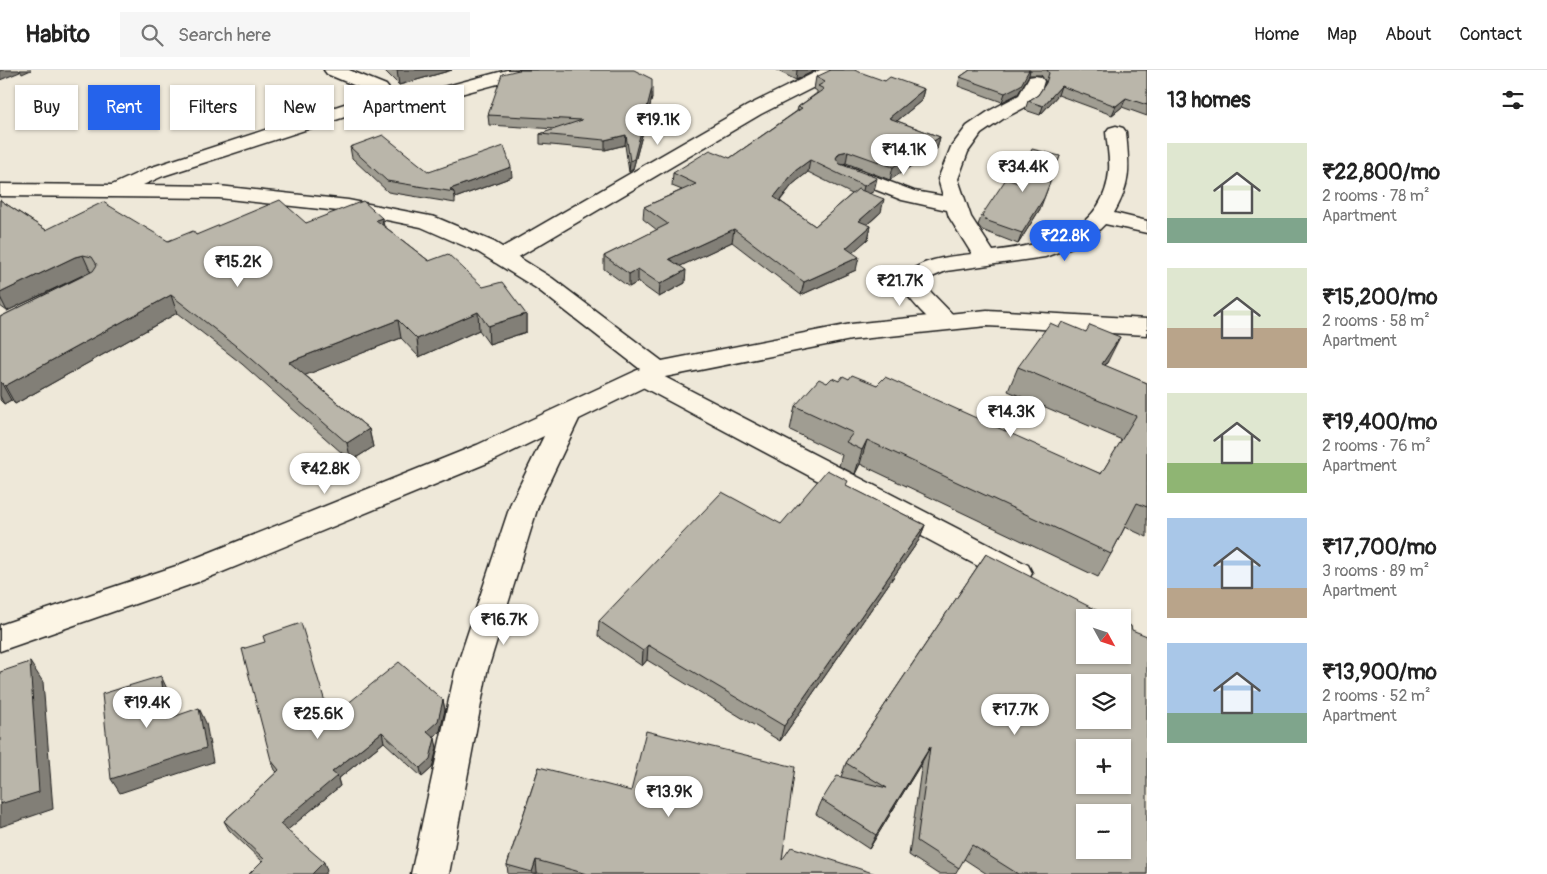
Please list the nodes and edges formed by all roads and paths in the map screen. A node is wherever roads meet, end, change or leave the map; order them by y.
1 (333, 70) edge
2 (528, 70) edge
3 (834, 70) edge
4 (1035, 82) dead end
5 (464, 87) edge
6 (1116, 132) dead end
7 (845, 172) edge
8 (0, 190) edge
9 (113, 191) junction
10 (956, 205) junction
11 (1101, 217) junction
12 (1147, 227) edge
13 (502, 257) junction
14 (986, 258) junction
15 (948, 322) junction
16 (1147, 327) edge
17 (651, 374) junction
18 (568, 414) junction
19 (1040, 585) edge
20 (0, 638) edge
21 (430, 874) edge

1 - 9 street
2 - 5 street
3 - 13 street
4 - 10 street
6 - 11 street
7 - 10 street
8 - 9 street
9 - 13 street
10 - 14 street
11 - 12 street
11 - 14 street
13 - 17 street
14 - 15 street
15 - 16 street
15 - 17 street
17 - 18 street
17 - 19 street
18 - 20 street
18 - 21 street

